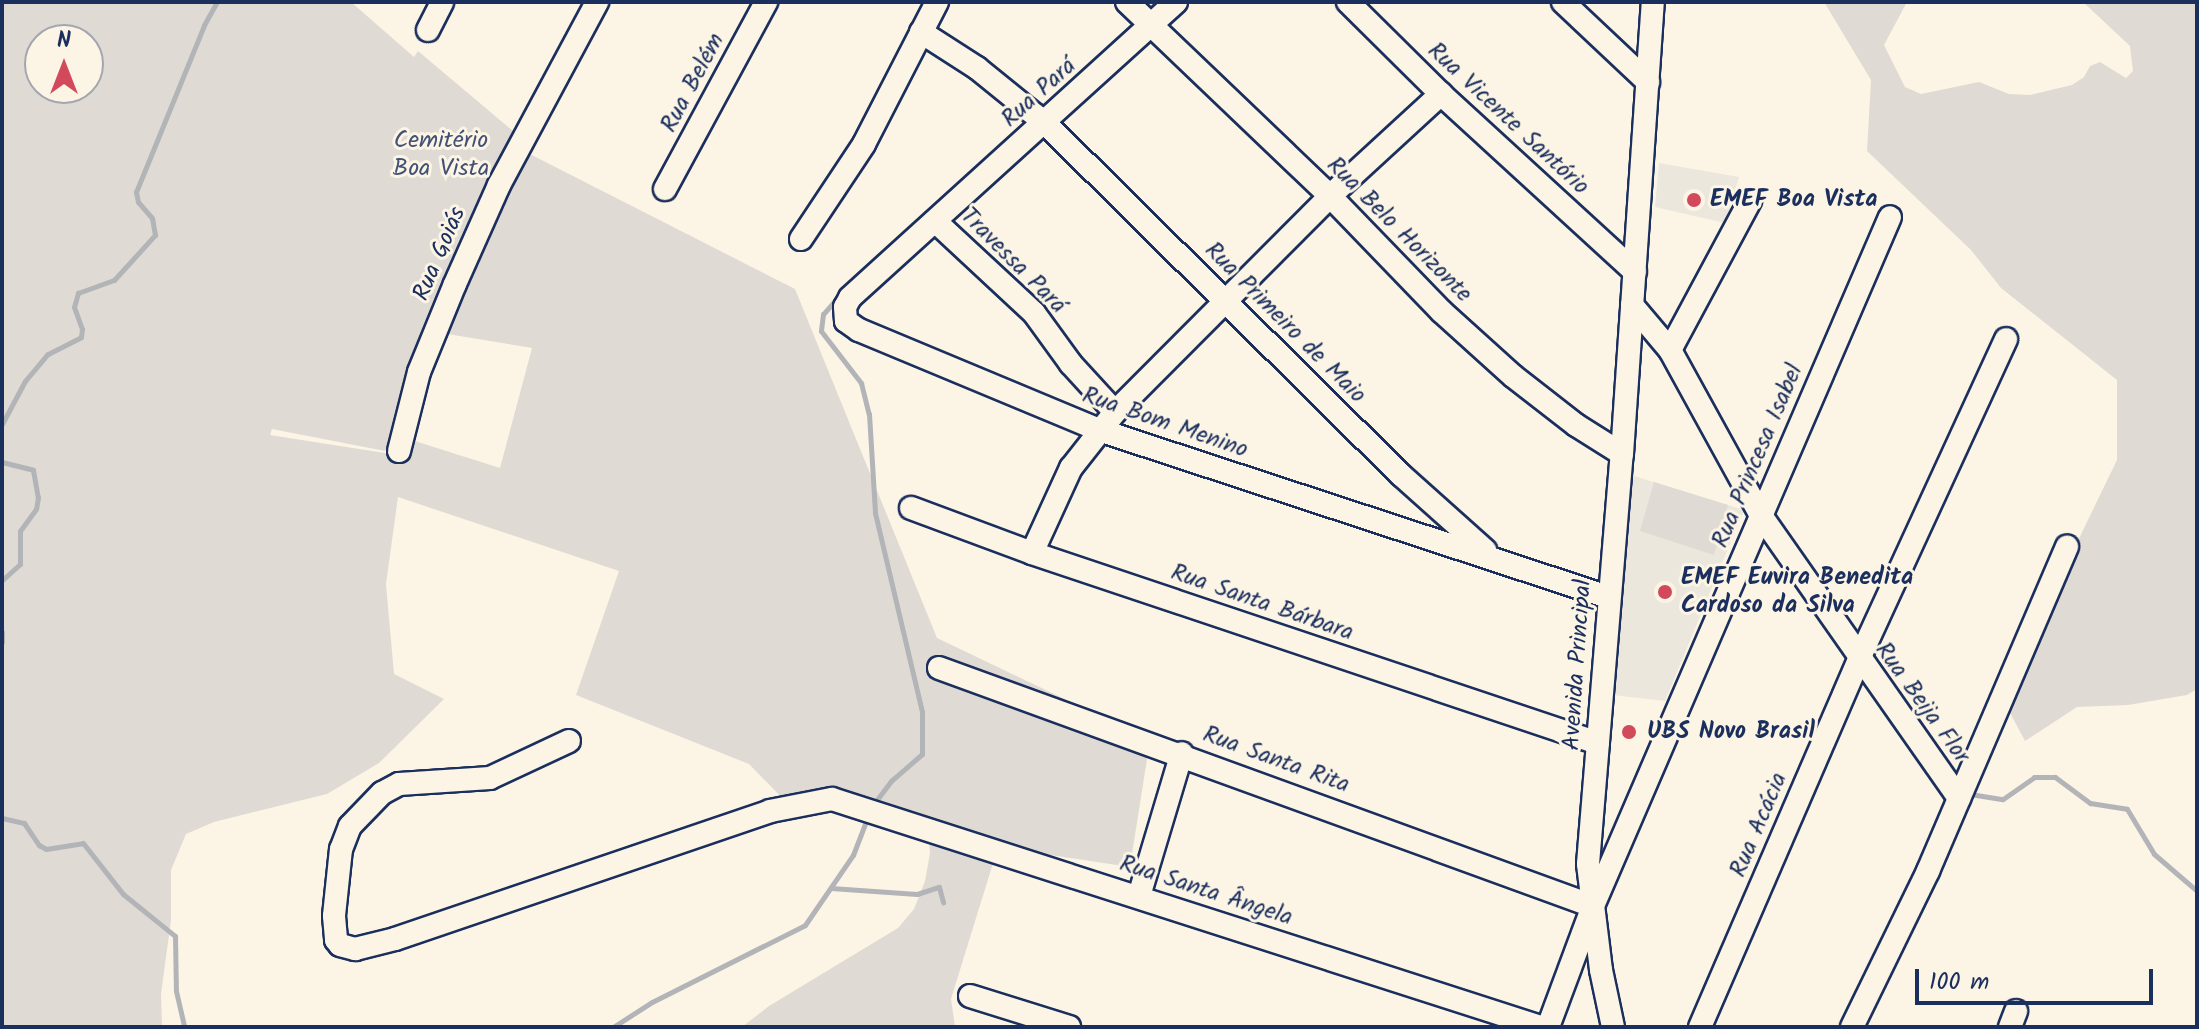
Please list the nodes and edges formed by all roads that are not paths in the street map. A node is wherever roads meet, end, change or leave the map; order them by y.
1 (442, 2) edge
2 (597, 2) edge
3 (766, 2) edge
4 (937, 2) edge
5 (1127, 2) edge
6 (1176, 2) edge
7 (1348, 2) edge
8 (1563, 2) edge
9 (1653, 2) edge
10 (1154, 25) junction
11 (428, 30) dead end
12 (921, 32) junction
13 (1648, 82) junction
14 (1441, 94) junction
15 (1045, 123) junction
16 (665, 189) dead end
17 (1330, 196) junction
18 (1751, 199) dead end
19 (1890, 217) dead end
20 (935, 221) junction
21 (801, 239) dead end
22 (1635, 272) junction
23 (1226, 301) junction
24 (1632, 305) junction
25 (2006, 339) dead end
26 (1670, 350) junction
27 (1115, 412) junction
28 (1099, 430) junction
29 (399, 451) dead end
30 (1622, 454) junction
31 (911, 508) dead end
32 (1760, 514) junction
33 (2067, 546) dead end
34 (1032, 553) junction
35 (1491, 556) junction
36 (1608, 597) junction
37 (1859, 659) junction
38 (939, 668) dead end
39 (569, 741) dead end
40 (1598, 743) junction
41 (1182, 753) junction
42 (1959, 798) junction
43 (1139, 896) junction
44 (1593, 906) junction
45 (970, 996) dead end
46 (1069, 1027) edge
47 (1541, 1027) edge
48 (1548, 1027) edge
49 (1613, 1027) edge
50 (1700, 1027) edge
51 (1852, 1027) edge

1 - 11 street
2 - 29 street, Rua Goiás
3 - 16 street, Rua Belém
4 - 12 street
5 - 10 street, Rua Belo Horizonte
6 - 10 street, Rua Pará
7 - 14 street, Rua Vicente Santório
8 - 13 street
9 - 13 street, Avenida Principal
10 - 15 street, Rua Pará
10 - 17 street, Rua Belo Horizonte
12 - 15 street, Rua Primeiro de Maio
12 - 21 street
13 - 22 street, Avenida Principal
14 - 17 street
14 - 22 street, Rua Vicente Santório
15 - 20 street, Rua Pará
15 - 23 street, Rua Primeiro de Maio
17 - 23 street
17 - 30 street, Rua Belo Horizonte
18 - 26 street
19 - 32 street, Rua Princesa Isabel
20 - 27 street, Travessa Pará
20 - 28 street, Rua Bom Menino
22 - 24 street, Avenida Principal
23 - 27 street
23 - 35 street, Rua Primeiro de Maio
24 - 26 street
24 - 30 street, Avenida Principal
25 - 37 street, Rua Acácia
26 - 32 street, Rua Beija Flor
27 - 28 street
28 - 34 street
28 - 35 street, Rua Bom Menino
30 - 36 street, Avenida Principal
31 - 34 street, Rua Santa Bárbara
32 - 37 street, Rua Beija Flor
32 - 44 street, Rua Princesa Isabel
33 - 42 street, Rua Beija Flor
34 - 40 street, Rua Santa Bárbara
35 - 36 street, Rua Bom Menino
36 - 40 street, Avenida Principal
37 - 42 street, Rua Beija Flor
37 - 50 street, Rua Acácia
38 - 41 street, Rua Santa Rita
39 - 43 street, Rua Santa Ângela
40 - 44 street, Avenida Principal
41 - 43 street
41 - 44 street, Rua Santa Rita
42 - 51 street, Rua Beija Flor
43 - 47 street, Rua Santa Ângela
44 - 48 street, Rua Princesa Isabel
44 - 49 street, Avenida Principal
45 - 46 street

